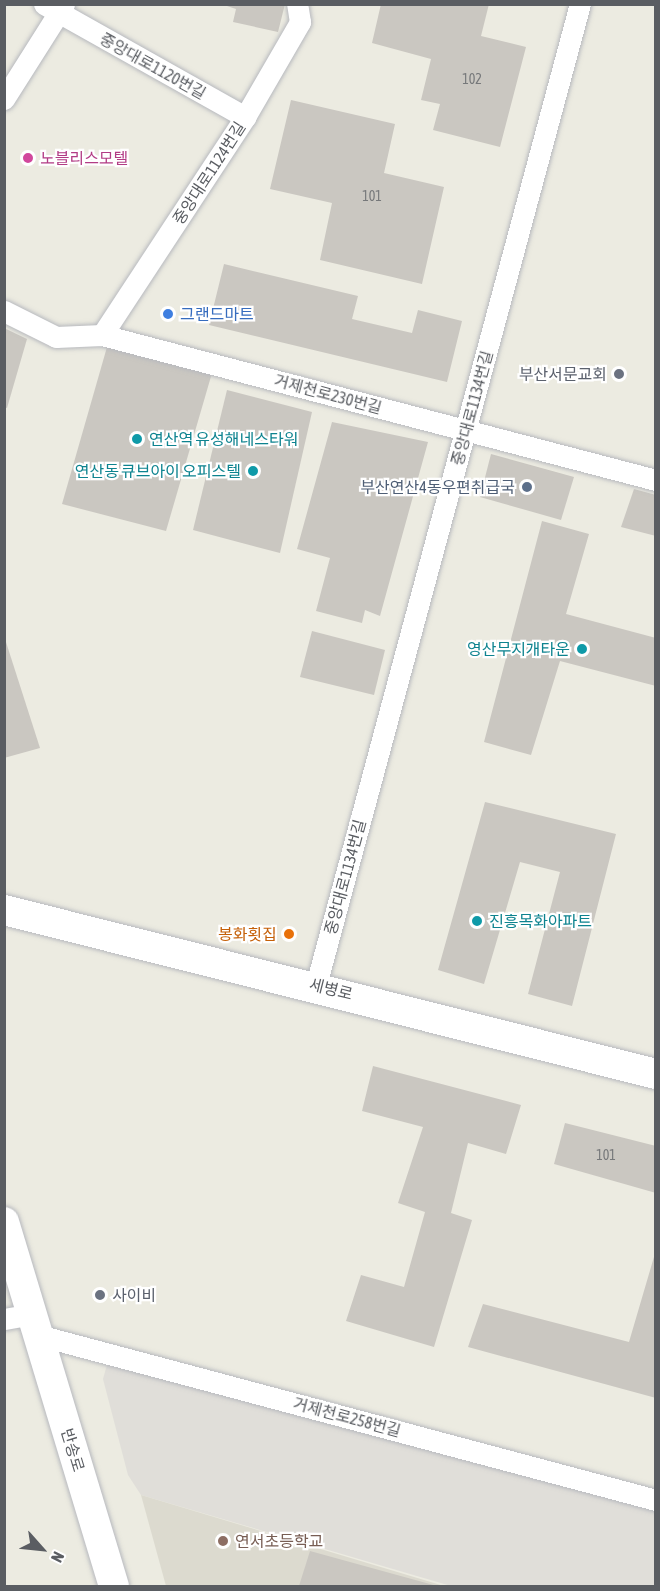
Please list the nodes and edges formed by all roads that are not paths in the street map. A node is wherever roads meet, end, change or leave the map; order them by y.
1 (297, 4) edge
2 (580, 4) edge
3 (56, 8) edge
4 (4, 99) edge
5 (245, 117) junction
6 (4, 311) edge
7 (102, 335) junction
8 (466, 430) junction
9 (656, 480) edge
10 (4, 910) edge
11 (316, 985) junction
12 (656, 1074) edge
13 (4, 1222) edge
14 (25, 1323) edge
15 (656, 1500) edge
16 (114, 1587) edge

1 - 5 street, 중앙대로1124번길
2 - 8 street, 중앙대로1134번길
3 - 4 street, 중앙대로1120번길
3 - 5 street, 중앙대로1120번길
5 - 7 street, 중앙대로1124번길
6 - 7 street, 거제천로230번길
7 - 8 street, 거제천로230번길
8 - 9 street, 거제천로230번길
8 - 11 street, 중앙대로1134번길
10 - 11 main road, 세병로
11 - 12 main road, 세병로
13 - 14 main road, 반송로
14 - 15 street, 거제천로258번길
14 - 16 main road, 반송로

